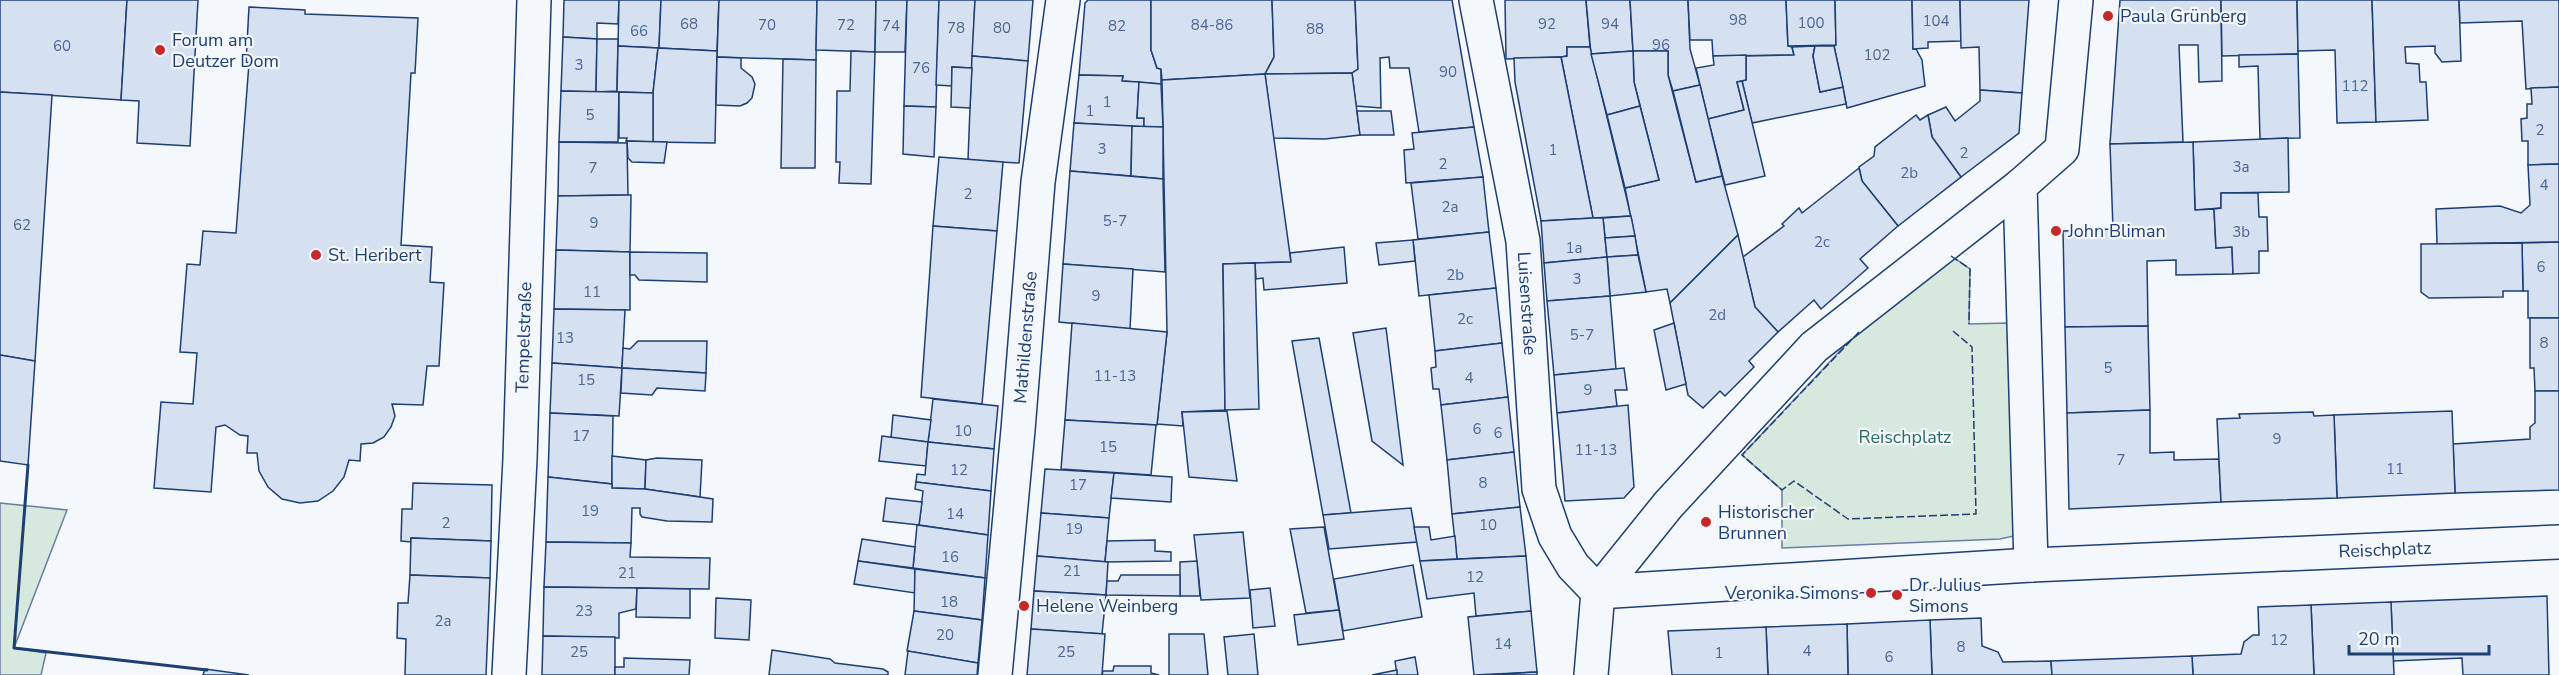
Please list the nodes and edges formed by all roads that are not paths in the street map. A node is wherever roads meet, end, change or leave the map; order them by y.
1 (534, 0) edge
2 (1063, 0) edge
3 (1476, 0) edge
4 (2076, 0) edge
5 (2020, 186) junction
6 (2559, 542) edge
7 (2031, 565) junction
8 (1598, 592) junction
9 (509, 675) edge
10 (995, 675) edge
11 (1591, 675) edge

1 - 9 street, Tempelstraße
2 - 10 street, Mathildenstraße
3 - 8 street, Luisenstraße
4 - 5 street
5 - 7 street
5 - 8 street
6 - 7 street, Reischplatz
7 - 8 street, Reischplatz
8 - 11 street

